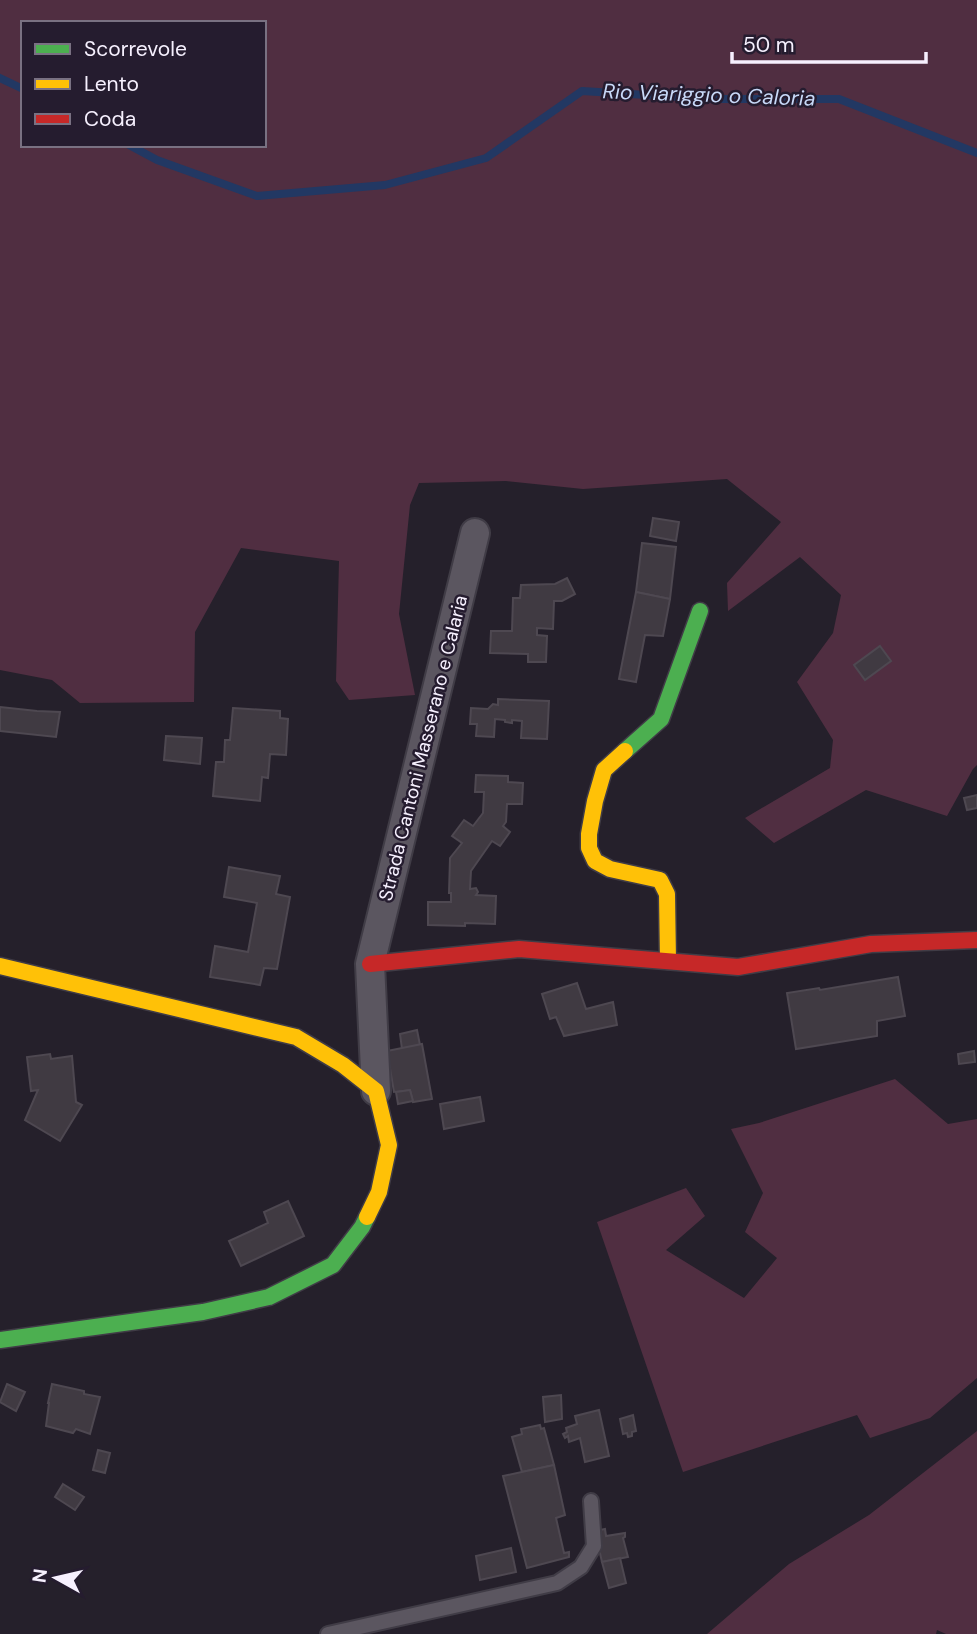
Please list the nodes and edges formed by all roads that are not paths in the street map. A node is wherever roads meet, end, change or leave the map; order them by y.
1 (475, 533) dead end
2 (701, 611) dead end
3 (977, 940) edge
4 (668, 961) junction
5 (370, 964) junction
6 (0, 966) edge
7 (376, 1091) junction
8 (0, 1340) edge
9 (591, 1501) dead end
10 (328, 1634) edge

1 - 5 street, Strada Cantoni Masserano e Calaria
2 - 4 street
3 - 4 street
4 - 5 street
5 - 7 street, Strada Cantoni Masserano e Calaria
6 - 7 street
7 - 8 street, Strada Cantoni Masserano e Calaria
9 - 10 lane

